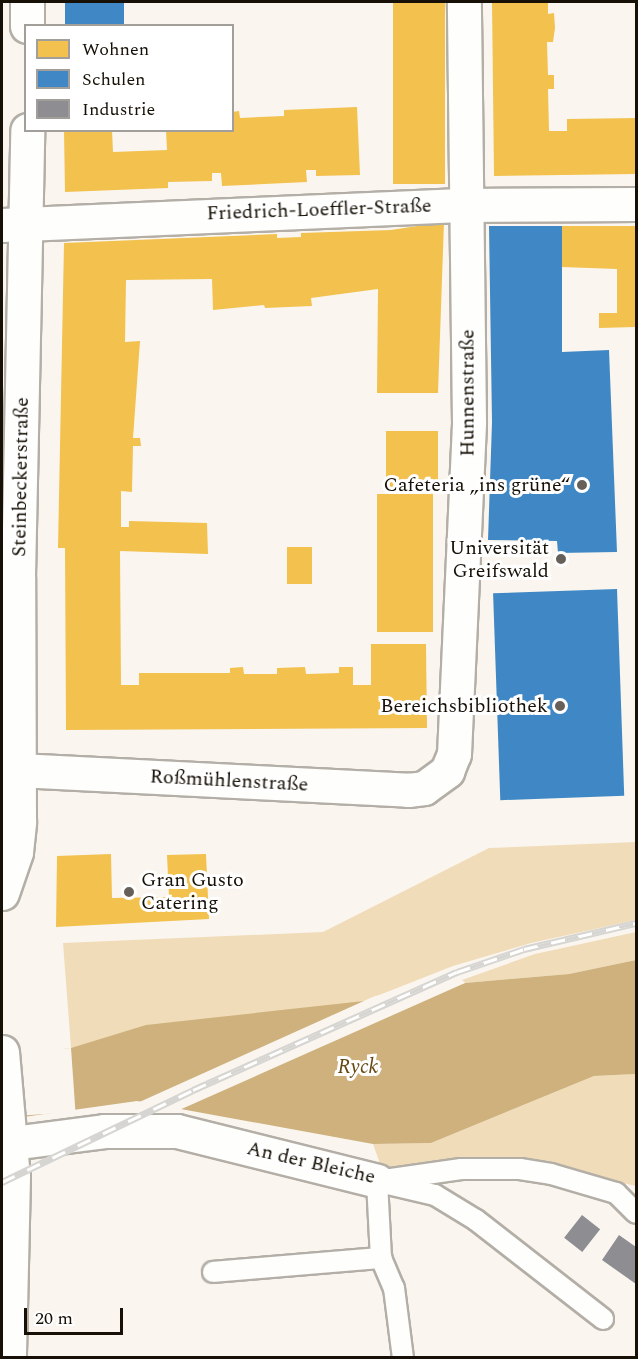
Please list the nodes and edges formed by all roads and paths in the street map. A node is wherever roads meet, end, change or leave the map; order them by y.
1 (27, 2) edge
2 (464, 2) edge
3 (27, 24) edge
4 (27, 132) edge
5 (636, 204) edge
6 (467, 205) junction
7 (14, 224) edge
8 (18, 770) junction
9 (438, 780) joint
10 (2, 893) edge
11 (2, 1054) edge
12 (11, 1131) junction
13 (376, 1181) junction
14 (636, 1213) edge
15 (381, 1258) junction
16 (213, 1272) dead end
17 (603, 1319) dead end
18 (9, 1358) edge
19 (403, 1358) edge

1 - 3 street
2 - 6 street, Hunnenstraße
4 - 7 street, Steinbeckerstraße
5 - 6 street, Friedrich-Loeffler-Straße
6 - 7 street, Friedrich-Loeffler-Straße
6 - 9 street, Hunnenstraße
7 - 8 street, Steinbeckerstraße
8 - 9 street, Roßmühlenstraße
8 - 10 street, Steinbeckerstraße
11 - 12 street
12 - 13 street, An der Bleiche
12 - 18 street
13 - 14 lane, An der Bleiche
13 - 15 lane
13 - 17 lane
15 - 16 lane
15 - 19 lane

